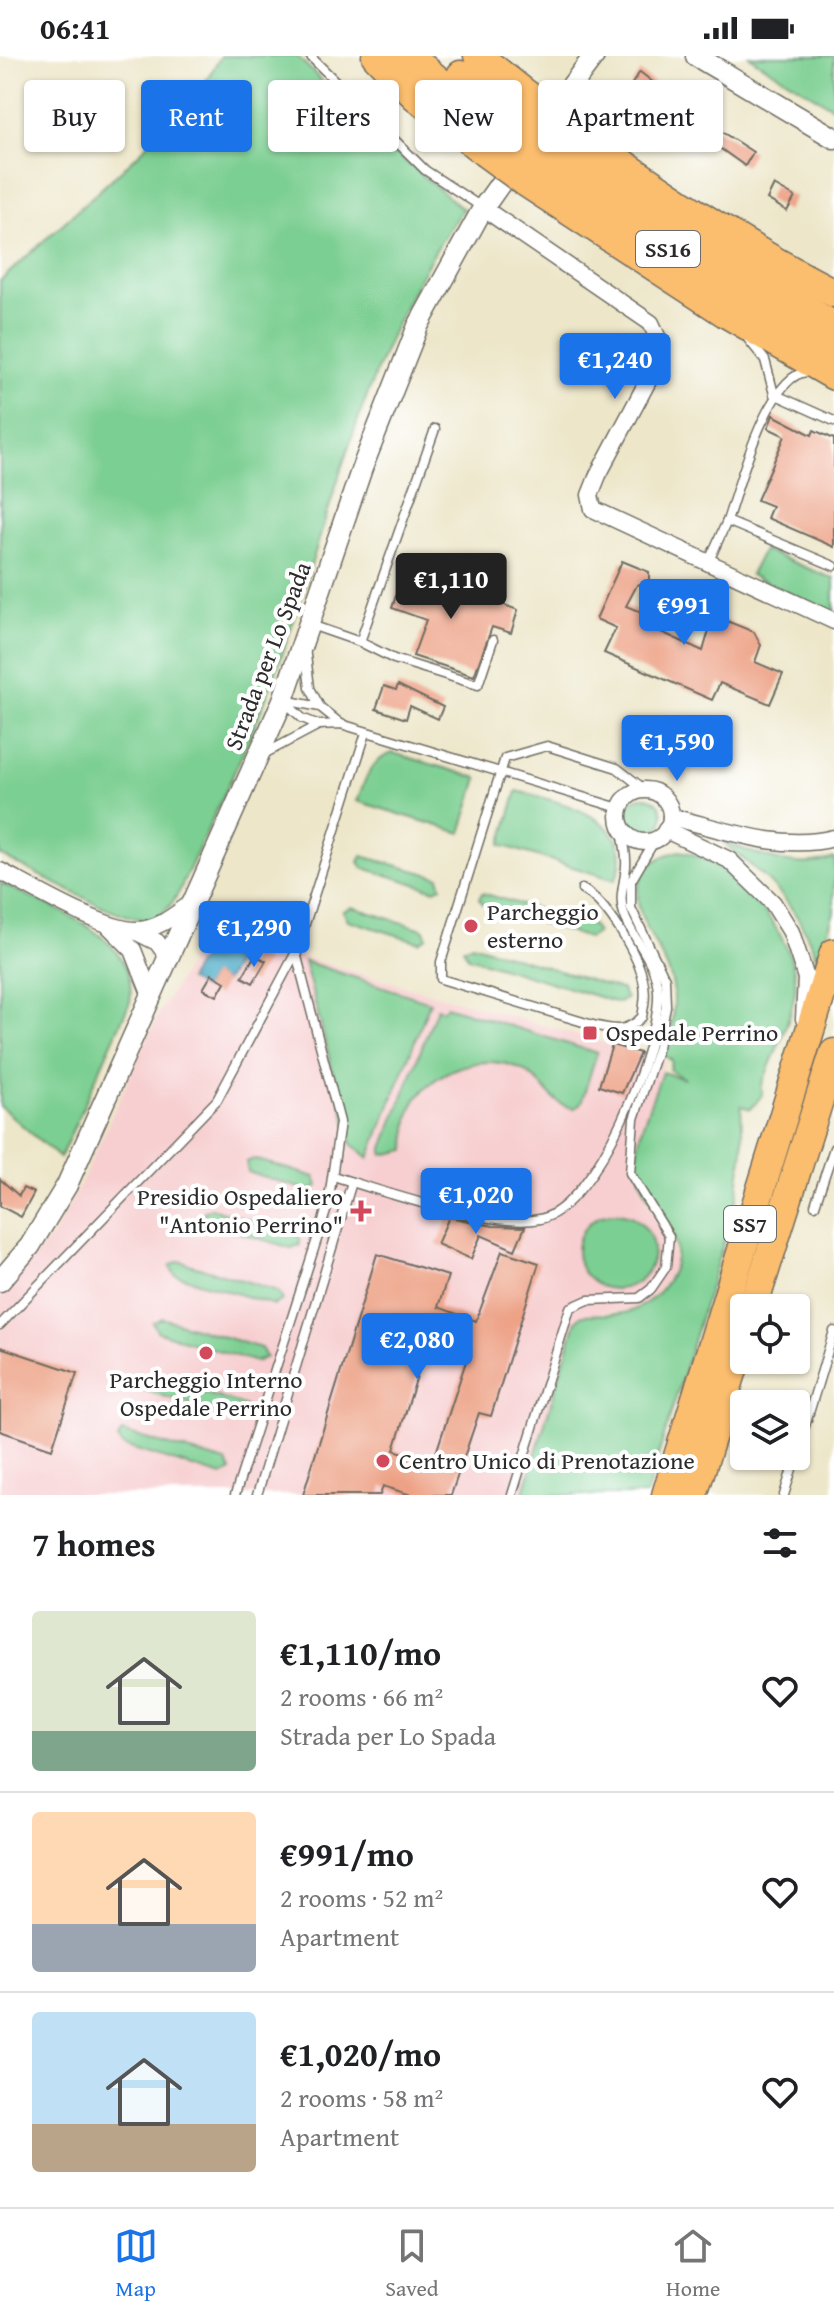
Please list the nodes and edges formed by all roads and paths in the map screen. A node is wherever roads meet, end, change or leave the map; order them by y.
1 (310, 56) edge
2 (376, 56) edge
3 (409, 56) edge
4 (438, 56) edge
5 (478, 56) edge
6 (594, 56) edge
7 (696, 56) edge
8 (443, 80) edge
9 (462, 80) edge
10 (488, 80) edge
11 (415, 96) edge
12 (522, 135) edge
13 (522, 135) edge
14 (834, 138) edge
15 (546, 153) junction
16 (483, 208) junction
17 (834, 293) edge
18 (727, 314) junction
19 (803, 321) junction
20 (834, 326) edge
21 (833, 367) edge
22 (774, 394) junction
23 (834, 421) edge
24 (435, 429) dead end
25 (727, 521) junction
26 (708, 564) junction
27 (834, 566) edge
28 (834, 621) edge
29 (308, 631) junction
30 (493, 640) dead end
31 (360, 642) junction
32 (283, 700) junction
33 (320, 707) junction
34 (341, 724) junction
35 (319, 725) junction
36 (366, 733) junction
37 (258, 758) junction
38 (499, 771) junction
39 (644, 789) junction
40 (620, 816) junction
41 (664, 829) junction
42 (834, 838) edge
43 (0, 871) edge
44 (582, 889) dead end
45 (193, 902) junction
46 (108, 925) junction
47 (135, 931) junction
48 (133, 950) junction
49 (296, 952) junction
50 (834, 953) edge
51 (168, 957) junction
52 (151, 996) junction
53 (834, 1053) edge
54 (801, 1057) junction
55 (834, 1148) edge
56 (333, 1176) junction
57 (352, 1182) junction
58 (815, 1205) dead end
59 (0, 1281) edge
60 (757, 1294) edge
61 (0, 1325) edge
62 (834, 1331) edge
63 (732, 1374) edge
64 (235, 1495) edge
65 (257, 1495) edge
66 (512, 1495) edge
67 (666, 1495) edge
68 (693, 1495) edge
69 (784, 1495) edge

1 - 16 lane
2 - 11 highway
3 - 8 highway, SS16
4 - 9 highway, SS16
5 - 10 highway
6 - 16 street, Strada per Lo Spada
7 - 14 street
12 - 15 highway, SS16, bridge
13 - 15 highway, bridge
15 - 17 highway
15 - 18 highway
15 - 19 highway, SS16
16 - 26 street
16 - 29 street, Strada per Lo Spada
18 - 21 highway
18 - 22 lane
19 - 20 highway, SS16
19 - 21 highway, SS16
21 - 22 lane
22 - 23 lane
22 - 25 lane
24 - 31 lane
25 - 26 lane
25 - 27 lane
26 - 28 street
29 - 31 lane
29 - 32 street, Strada per Lo Spada
29 - 33 lane
30 - 31 lane
32 - 33 lane
32 - 35 lane
32 - 37 street, Strada per Lo Spada
33 - 34 lane
34 - 35 lane
34 - 36 lane
35 - 37 lane
36 - 38 lane
36 - 49 lane
37 - 45 street, Strada per Lo Spada
38 - 39 lane
38 - 40 lane
38 - 44 lane
39 - 40 street
39 - 41 street
40 - 41 street
40 - 57 lane
41 - 42 street
41 - 54 street
41 - 66 lane
43 - 46 street
45 - 47 street
45 - 51 street, Strada per Lo Spada
46 - 47 street
46 - 48 street
47 - 51 street
48 - 51 street
48 - 52 street
49 - 56 lane
49 - 61 lane
50 - 54 highway, SS7
51 - 52 street, Strada per Lo Spada
52 - 59 street, Strada per Lo Spada
53 - 60 highway, SS7
54 - 67 highway, SS7
55 - 58 lane
56 - 57 lane
56 - 64 lane
57 - 65 lane
62 - 69 lane
63 - 68 highway

